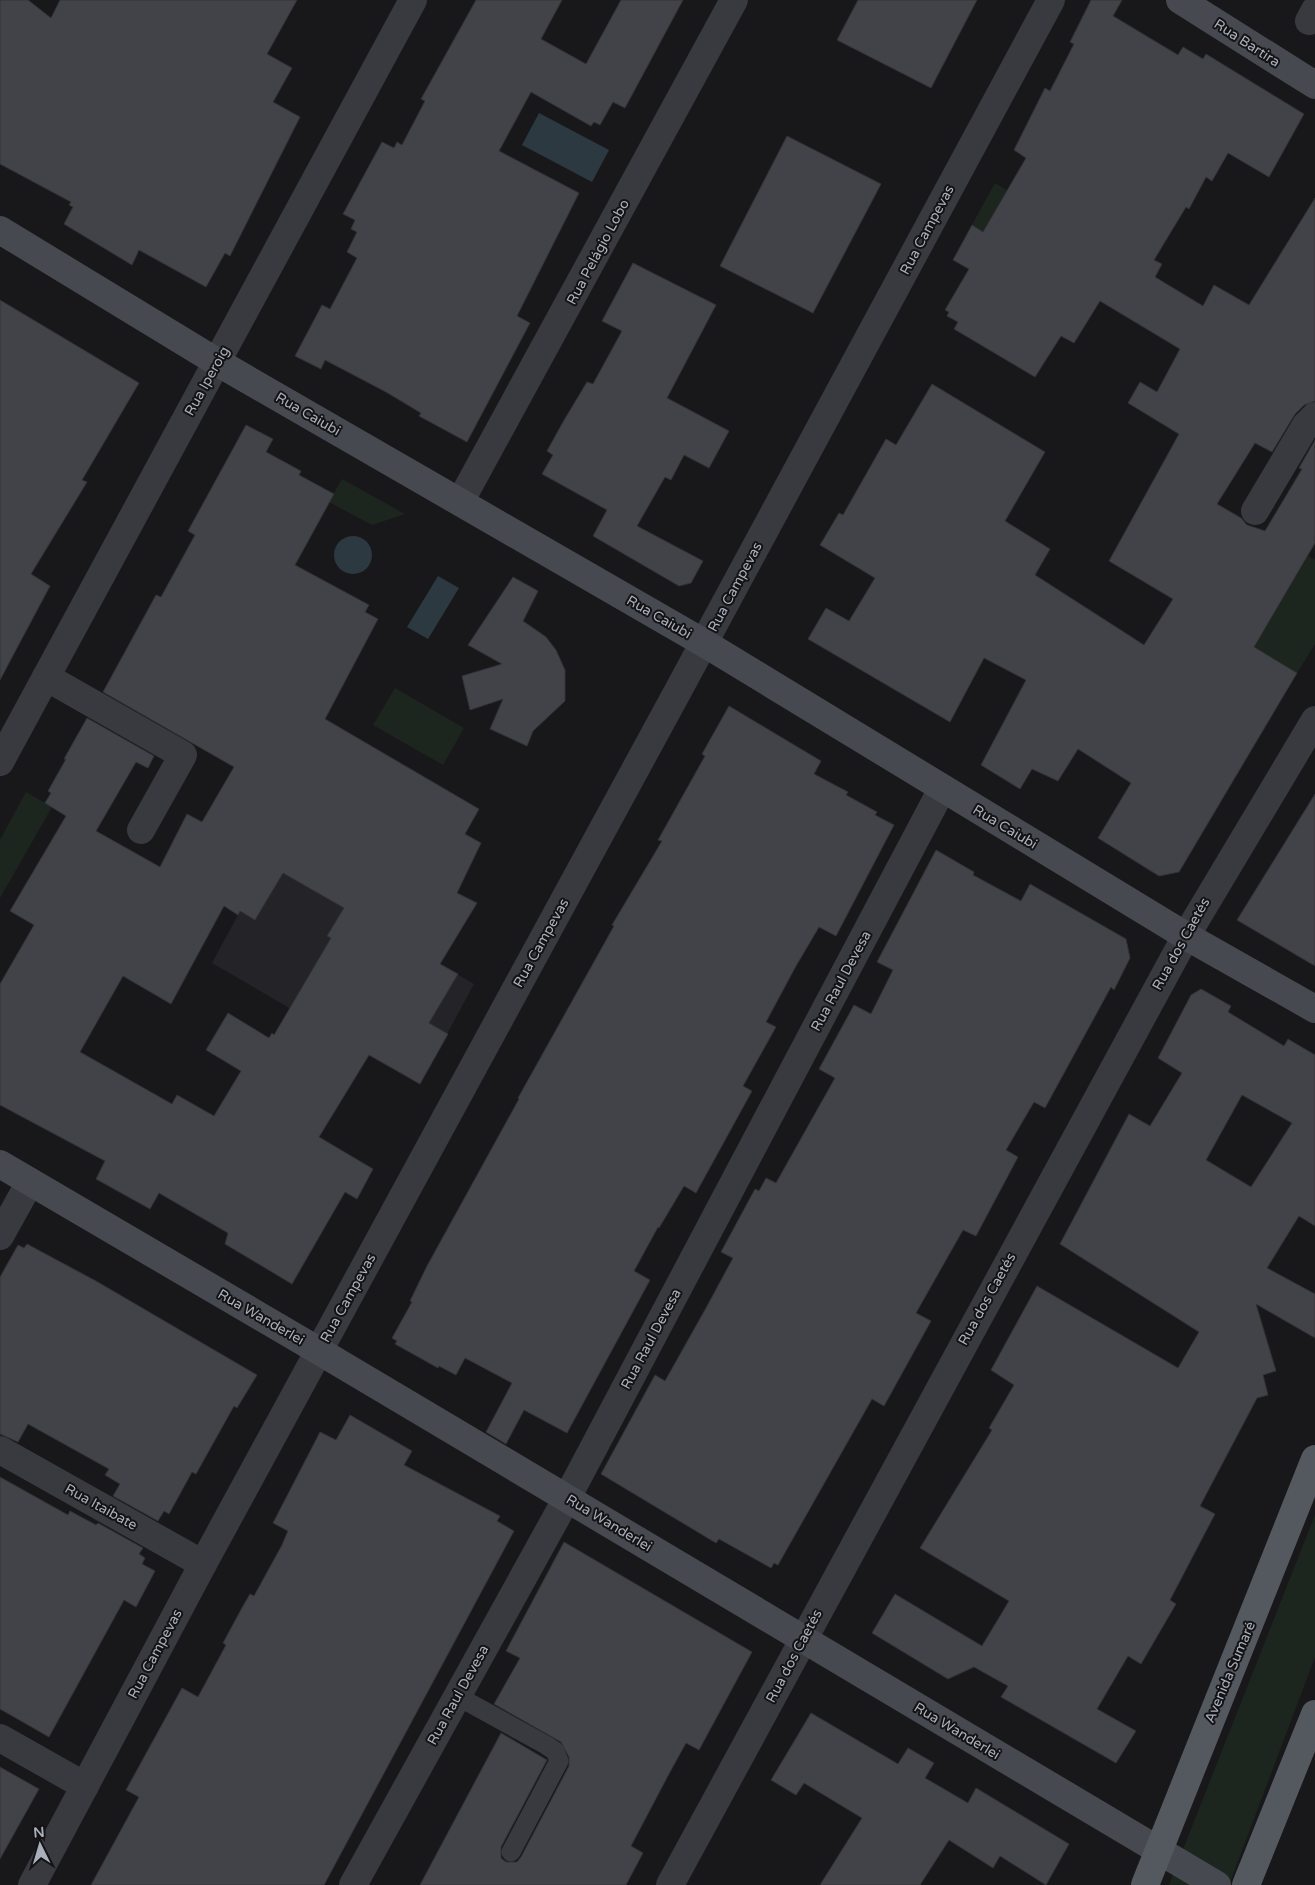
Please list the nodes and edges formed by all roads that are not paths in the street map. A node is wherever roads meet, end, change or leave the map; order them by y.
1 (414, 0) edge
2 (734, 0) edge
3 (1051, 0) edge
4 (1180, 0) edge
5 (1315, 85) edge
6 (0, 230) edge
7 (217, 362) junction
8 (1315, 416) edge
9 (460, 502) junction
10 (1255, 511) dead end
11 (704, 643) junction
12 (46, 677) junction
13 (1315, 720) edge
14 (0, 762) edge
15 (942, 789) junction
16 (141, 830) dead end
17 (1186, 936) junction
18 (1315, 1009) edge
19 (0, 1164) edge
20 (30, 1182) junction
21 (0, 1236) edge
22 (319, 1351) junction
23 (0, 1450) edge
24 (1315, 1459) edge
25 (566, 1498) junction
26 (203, 1564) junction
27 (803, 1640) junction
28 (457, 1696) junction
29 (1315, 1714) edge
30 (0, 1738) edge
31 (85, 1786) junction
32 (1158, 1850) junction
33 (511, 1852) dead end
34 (32, 1885) edge
35 (353, 1885) edge
36 (670, 1885) edge
37 (1145, 1885) edge
38 (1217, 1885) edge
39 (1246, 1885) edge

1 - 7 street, Rua Iperoig
2 - 9 street, Rua Pelágio Lobo
3 - 11 street, Rua Campevas
4 - 5 street, Rua Bartira
6 - 7 street, Rua Caiubi
7 - 9 street, Rua Caiubi
7 - 12 street, Rua Iperoig
8 - 10 street
9 - 11 street, Rua Caiubi
11 - 15 street, Rua Caiubi
11 - 22 street, Rua Campevas
12 - 14 street, Rua Iperoig
12 - 16 street
13 - 17 street, Rua dos Caetés
15 - 17 street, Rua Caiubi
15 - 25 street, Rua Raul Devesa
17 - 18 street, Rua Caiubi
17 - 27 street, Rua dos Caetés
19 - 20 street, Rua Wanderlei
20 - 21 street
20 - 22 street, Rua Wanderlei
22 - 25 street, Rua Wanderlei
22 - 26 street, Rua Campevas
23 - 26 street, Rua Itaibate
24 - 32 main road, Avenida Sumaré
25 - 27 street, Rua Wanderlei
25 - 28 street, Rua Raul Devesa
26 - 31 street, Rua Campevas
27 - 32 street, Rua Wanderlei
27 - 36 street, Rua dos Caetés
28 - 33 lane
28 - 35 street, Rua Raul Devesa
29 - 39 main road
30 - 31 street
31 - 34 street, Rua Campevas
32 - 37 main road, Avenida Sumaré
32 - 38 street, Rua Wanderlei

